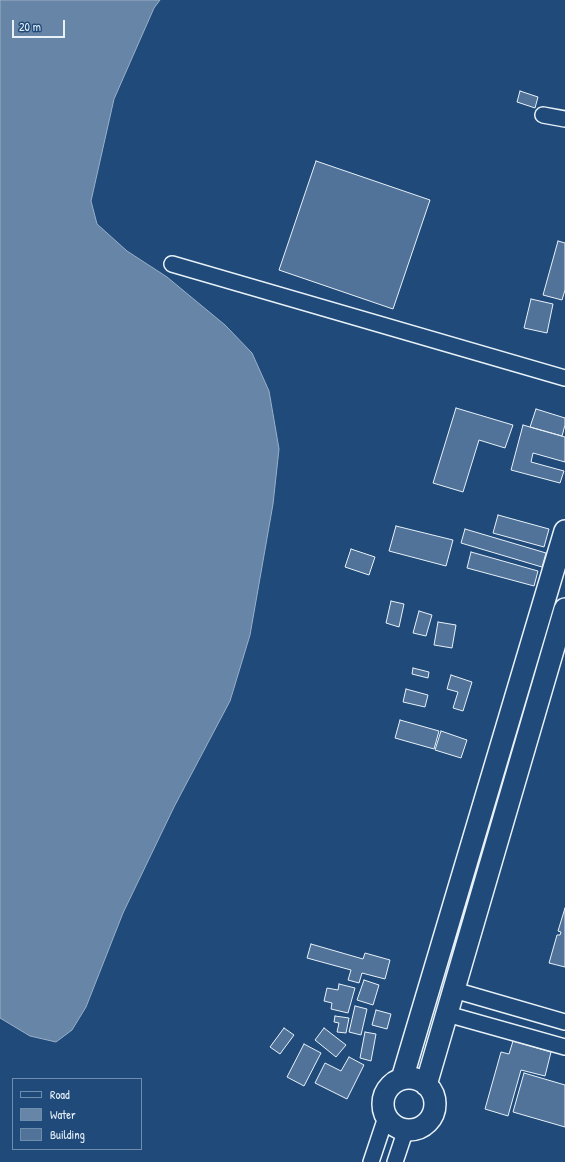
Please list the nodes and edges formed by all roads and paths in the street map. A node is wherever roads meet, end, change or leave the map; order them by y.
1 (543, 115) dead end
2 (565, 119) edge
3 (172, 264) dead end
4 (565, 378) edge
5 (565, 531) edge
6 (565, 610) edge
7 (454, 990) junction
8 (447, 1014) junction
9 (565, 1022) edge
10 (565, 1047) edge
11 (402, 1079) junction
12 (426, 1085) junction
13 (386, 1117) junction
14 (406, 1130) junction
15 (371, 1162) edge
16 (395, 1162) edge

1 - 2 street
3 - 4 street
5 - 11 street
6 - 7 street
7 - 8 street
7 - 9 street
8 - 10 street
8 - 12 street
11 - 12 street
11 - 13 street
12 - 14 street
13 - 14 street
13 - 15 street
14 - 16 street

